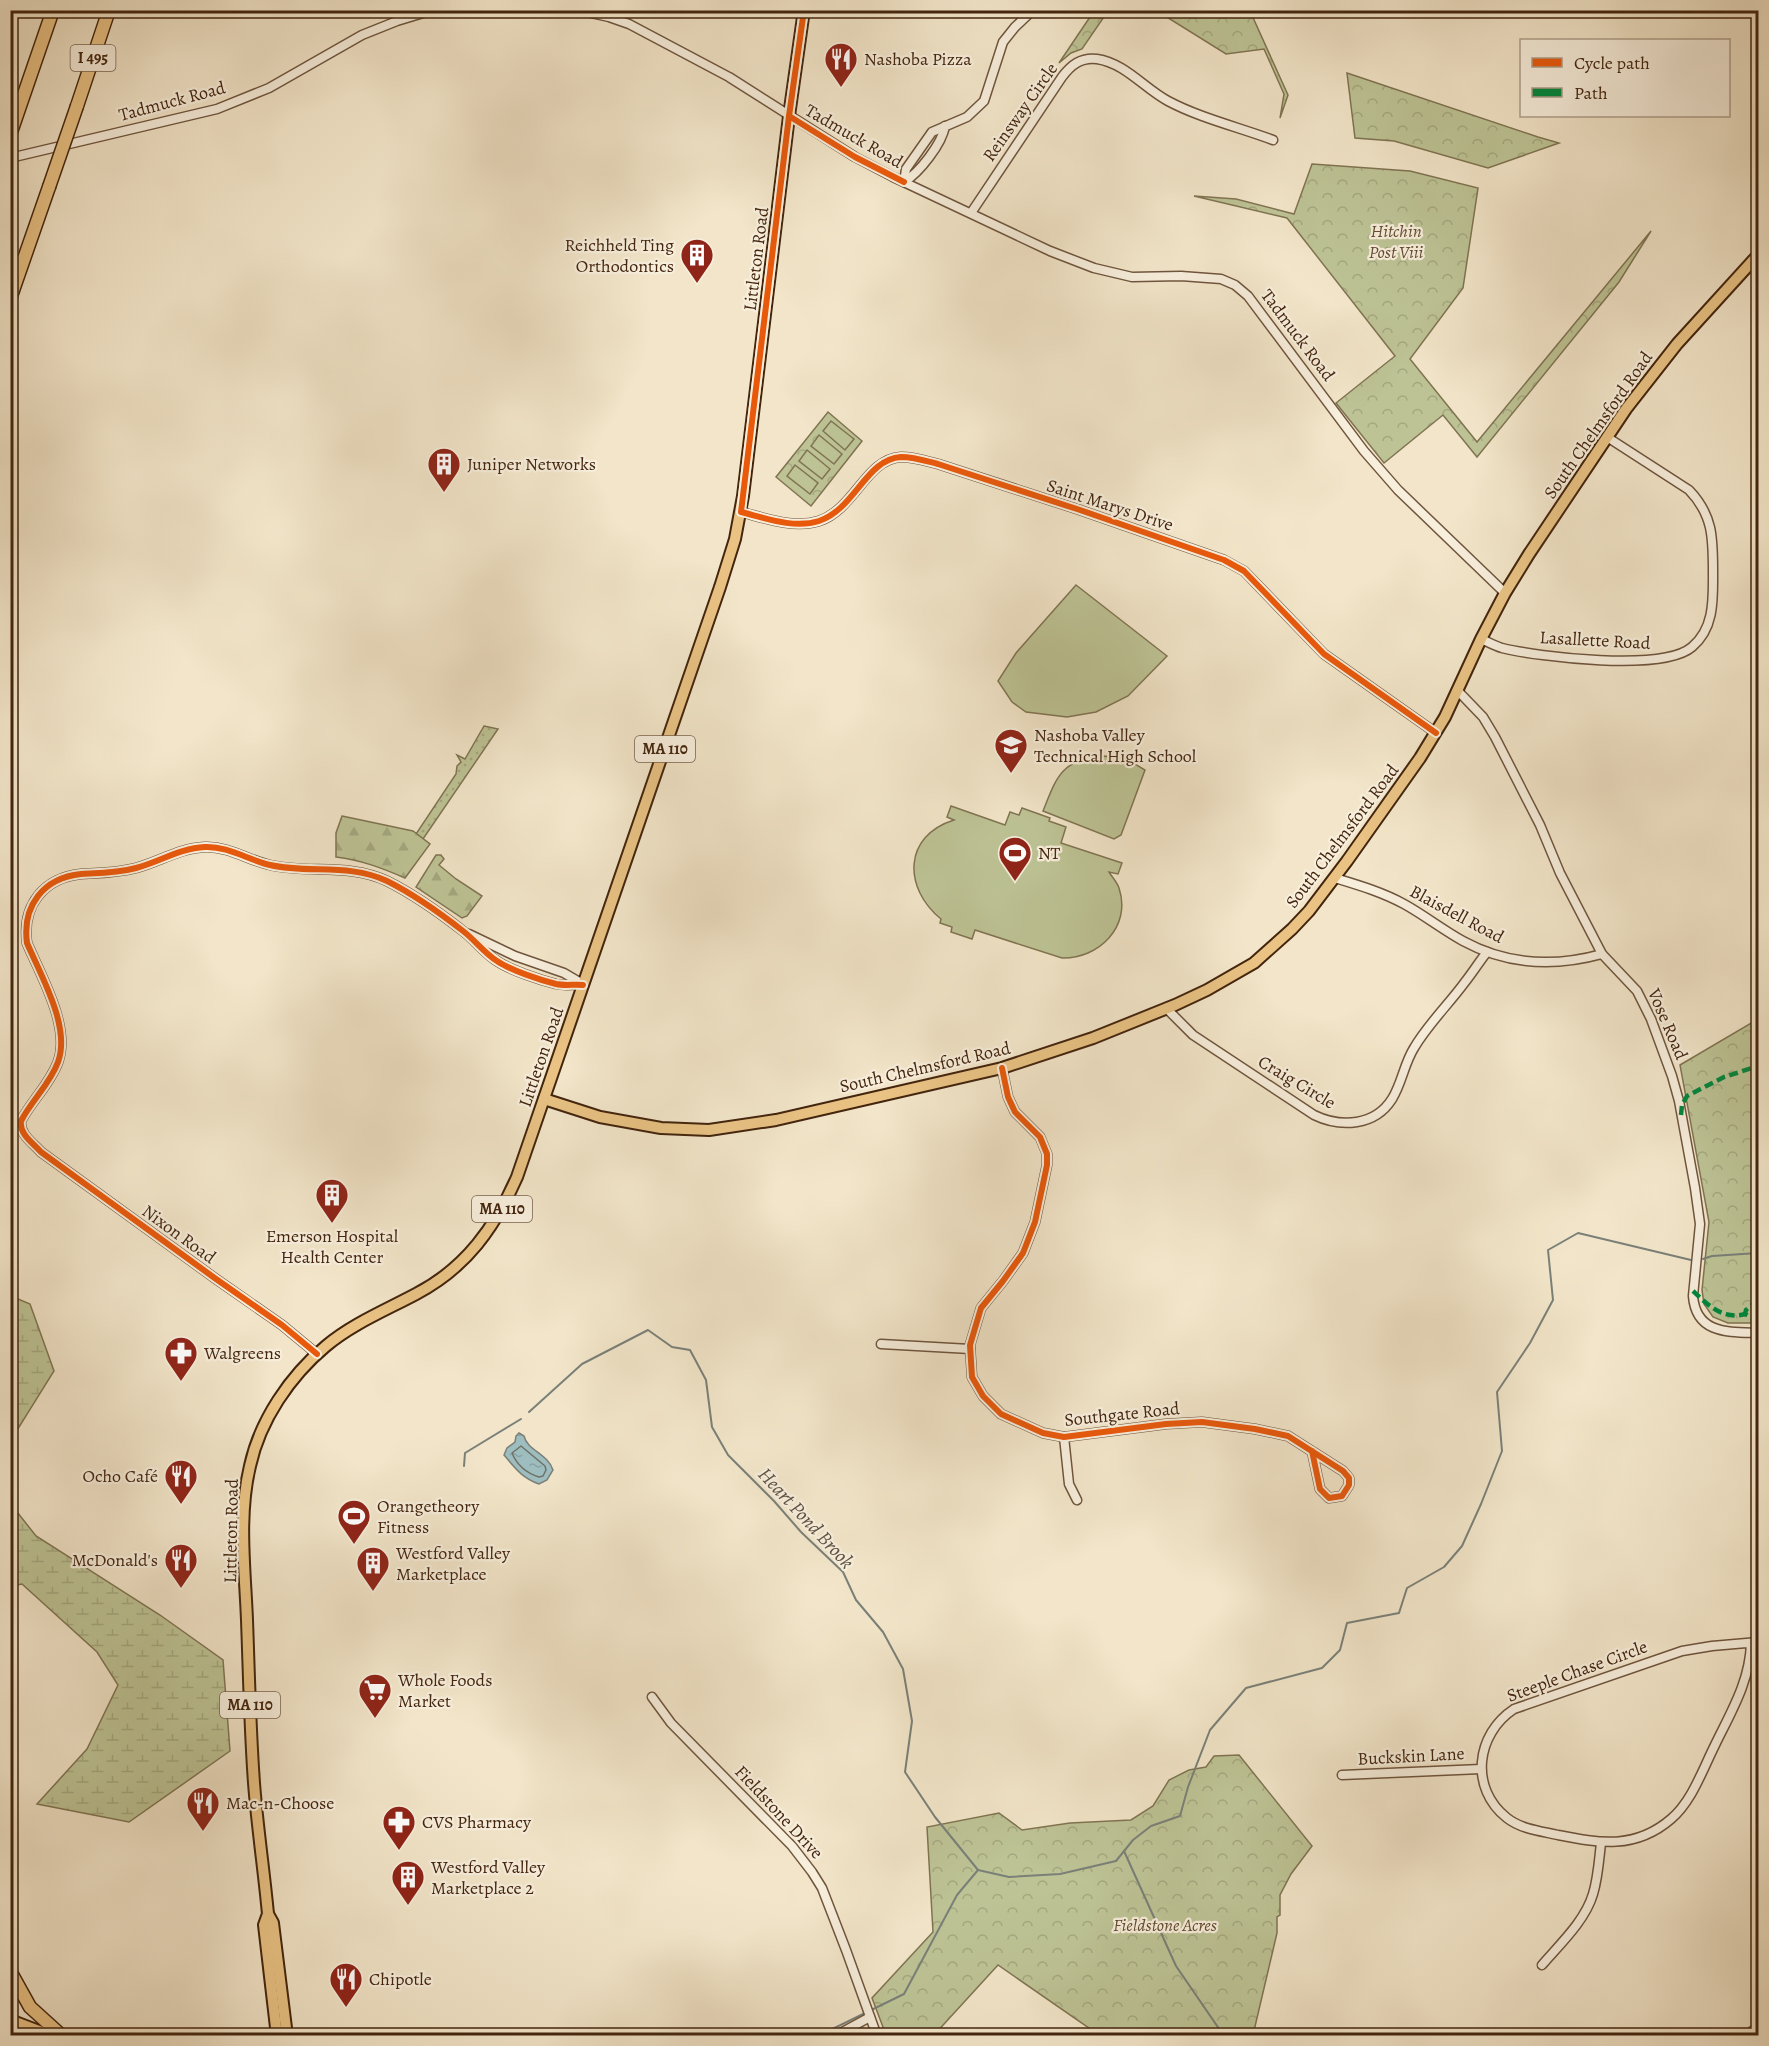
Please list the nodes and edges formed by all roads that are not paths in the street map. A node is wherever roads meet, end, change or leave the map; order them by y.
1 (53, 10) edge
2 (109, 10) edge
3 (433, 10) edge
4 (577, 10) edge
5 (804, 10) edge
6 (1033, 10) edge
7 (610, 14) edge
8 (789, 116) junction
9 (10, 135) edge
10 (1273, 140) dead end
11 (10, 158) edge
12 (904, 182) junction
13 (971, 213) junction
14 (1758, 255) edge
15 (10, 299) edge
16 (1606, 437) junction
17 (741, 512) junction
18 (1505, 593) junction
19 (1481, 639) junction
20 (1457, 690) junction
21 (1436, 734) junction
22 (1335, 878) junction
23 (464, 932) junction
24 (1487, 952) junction
25 (1602, 954) junction
26 (584, 985) junction
27 (1166, 1008) junction
28 (1002, 1068) junction
29 (544, 1100) junction
30 (1758, 1333) edge
31 (881, 1344) dead end
32 (970, 1349) junction
33 (317, 1354) junction
34 (1064, 1437) junction
35 (1312, 1450) junction
36 (1077, 1500) dead end
37 (1755, 1643) edge
38 (652, 1696) dead end
39 (1481, 1769) junction
40 (1342, 1775) dead end
41 (1601, 1843) junction
42 (268, 1914) junction
43 (1542, 1965) dead end
44 (10, 1971) edge
45 (870, 2017) junction
46 (12, 2021) edge
47 (1758, 2027) edge
48 (12, 2036) edge
49 (52, 2036) edge
50 (62, 2036) edge
51 (277, 2036) edge
52 (287, 2036) edge
53 (835, 2036) edge
54 (877, 2036) edge
55 (1744, 2036) edge

1 - 9 highway
2 - 15 highway, I 495, bridge
3 - 11 street, Tadmuck Road
4 - 7 street, Tadmuck Road
5 - 8 main road, Littleton Road / MA 110
6 - 12 street
7 - 8 street, Tadmuck Road
8 - 12 street, Tadmuck Road
8 - 17 main road, Littleton Road / MA 110
10 - 13 street, Reinsway Circle
12 - 13 street, Tadmuck Road
13 - 18 street, Tadmuck Road
14 - 16 main road, South Chelmsford Road
16 - 18 main road, South Chelmsford Road
16 - 19 street, Lasallette Road
17 - 21 street, Saint Marys Drive
17 - 26 main road, Littleton Road / MA 110
18 - 19 main road, South Chelmsford Road
19 - 20 main road, South Chelmsford Road
20 - 21 main road, South Chelmsford Road
20 - 25 street, Vose Road
21 - 22 main road, South Chelmsford Road
22 - 24 street, Blaisdell Road
22 - 27 main road, South Chelmsford Road
23 - 26 street
23 - 26 street
23 - 33 street, Nixon Road
24 - 25 street, Blaisdell Road
24 - 27 street, Craig Circle
25 - 30 street, Vose Road
26 - 29 main road, Littleton Road / MA 110
27 - 28 main road, South Chelmsford Road
28 - 29 main road, South Chelmsford Road
28 - 32 street, Southgate Road
29 - 33 main road, Littleton Road / MA 110
31 - 32 street
32 - 34 street, Southgate Road
33 - 42 main road, Littleton Road / MA 110
34 - 35 street, Southgate Road
34 - 36 street
35 - 35 street, Southgate Road
37 - 39 street, Steeple Chase Circle
37 - 41 street, Steeple Chase Circle
38 - 45 street, Fieldstone Drive
39 - 40 street, Buckskin Lane
39 - 41 street, Steeple Chase Circle
41 - 43 street
42 - 51 main road, Littleton Road / MA 110
42 - 52 main road, Littleton Road / MA 110
44 - 50 highway
45 - 53 street
45 - 54 street, Fieldstone Drive
46 - 48 highway
46 - 49 main road
47 - 55 street

